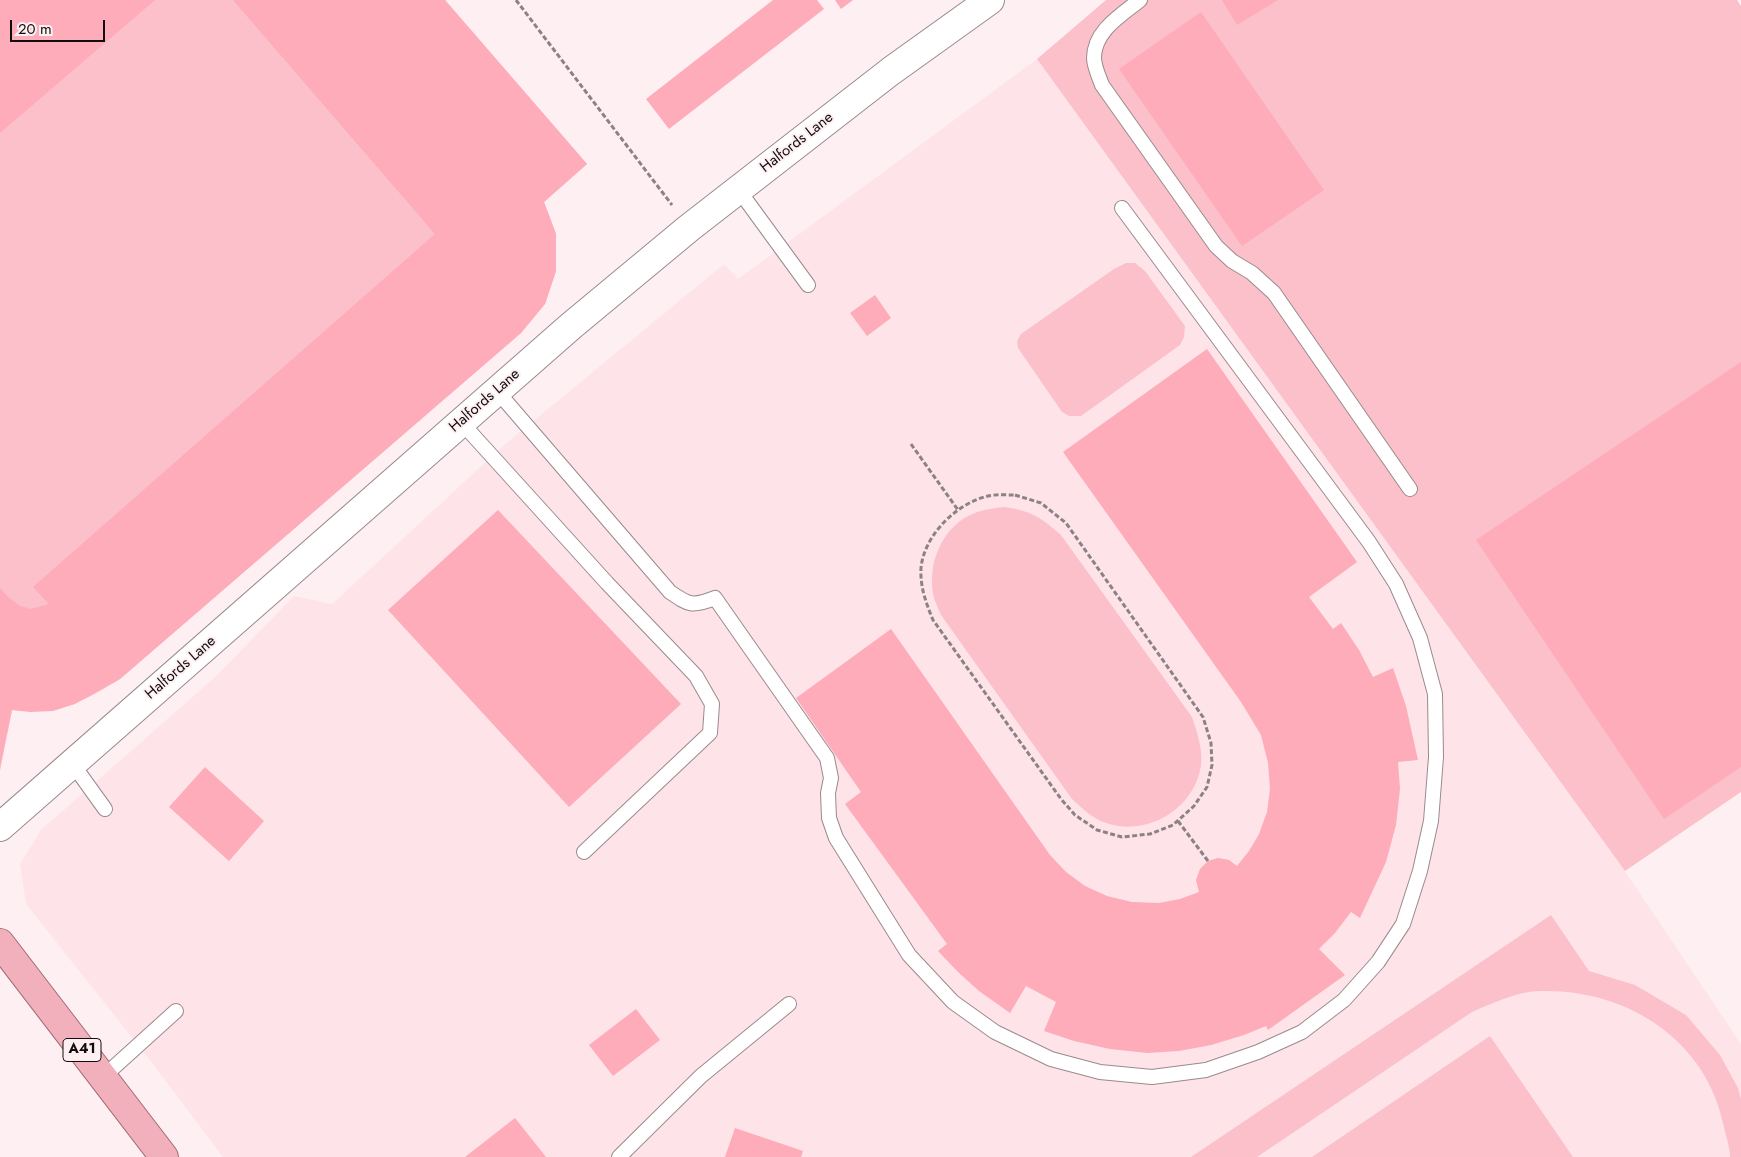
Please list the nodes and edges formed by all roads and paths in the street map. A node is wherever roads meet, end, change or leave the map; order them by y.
1 (516, 0) edge
2 (990, 0) edge
3 (1140, 0) edge
4 (738, 189) junction
5 (1122, 208) dead end
6 (689, 228) junction
7 (808, 285) dead end
8 (497, 391) junction
9 (461, 422) junction
10 (911, 444) dead end
11 (1410, 489) dead end
12 (958, 510) junction
13 (72, 764) junction
14 (104, 809) dead end
15 (1178, 821) junction
16 (0, 827) edge
17 (584, 852) dead end
18 (1208, 861) dead end
19 (0, 943) edge
20 (789, 1004) dead end
21 (176, 1011) dead end
22 (103, 1077) junction
23 (164, 1157) edge
24 (619, 1157) edge

1 - 6 path
2 - 4 street, Halfords Lane
3 - 11 lane
4 - 6 street, Halfords Lane
4 - 7 lane
5 - 8 lane
6 - 8 street, Halfords Lane
8 - 9 street, Halfords Lane
9 - 13 street, Halfords Lane
9 - 17 lane
10 - 12 path
12 - 15 path
12 - 15 path
13 - 14 lane
13 - 16 street, Halfords Lane
15 - 18 path
19 - 22 highway, A41
20 - 24 lane
21 - 22 lane
22 - 23 highway, A41

